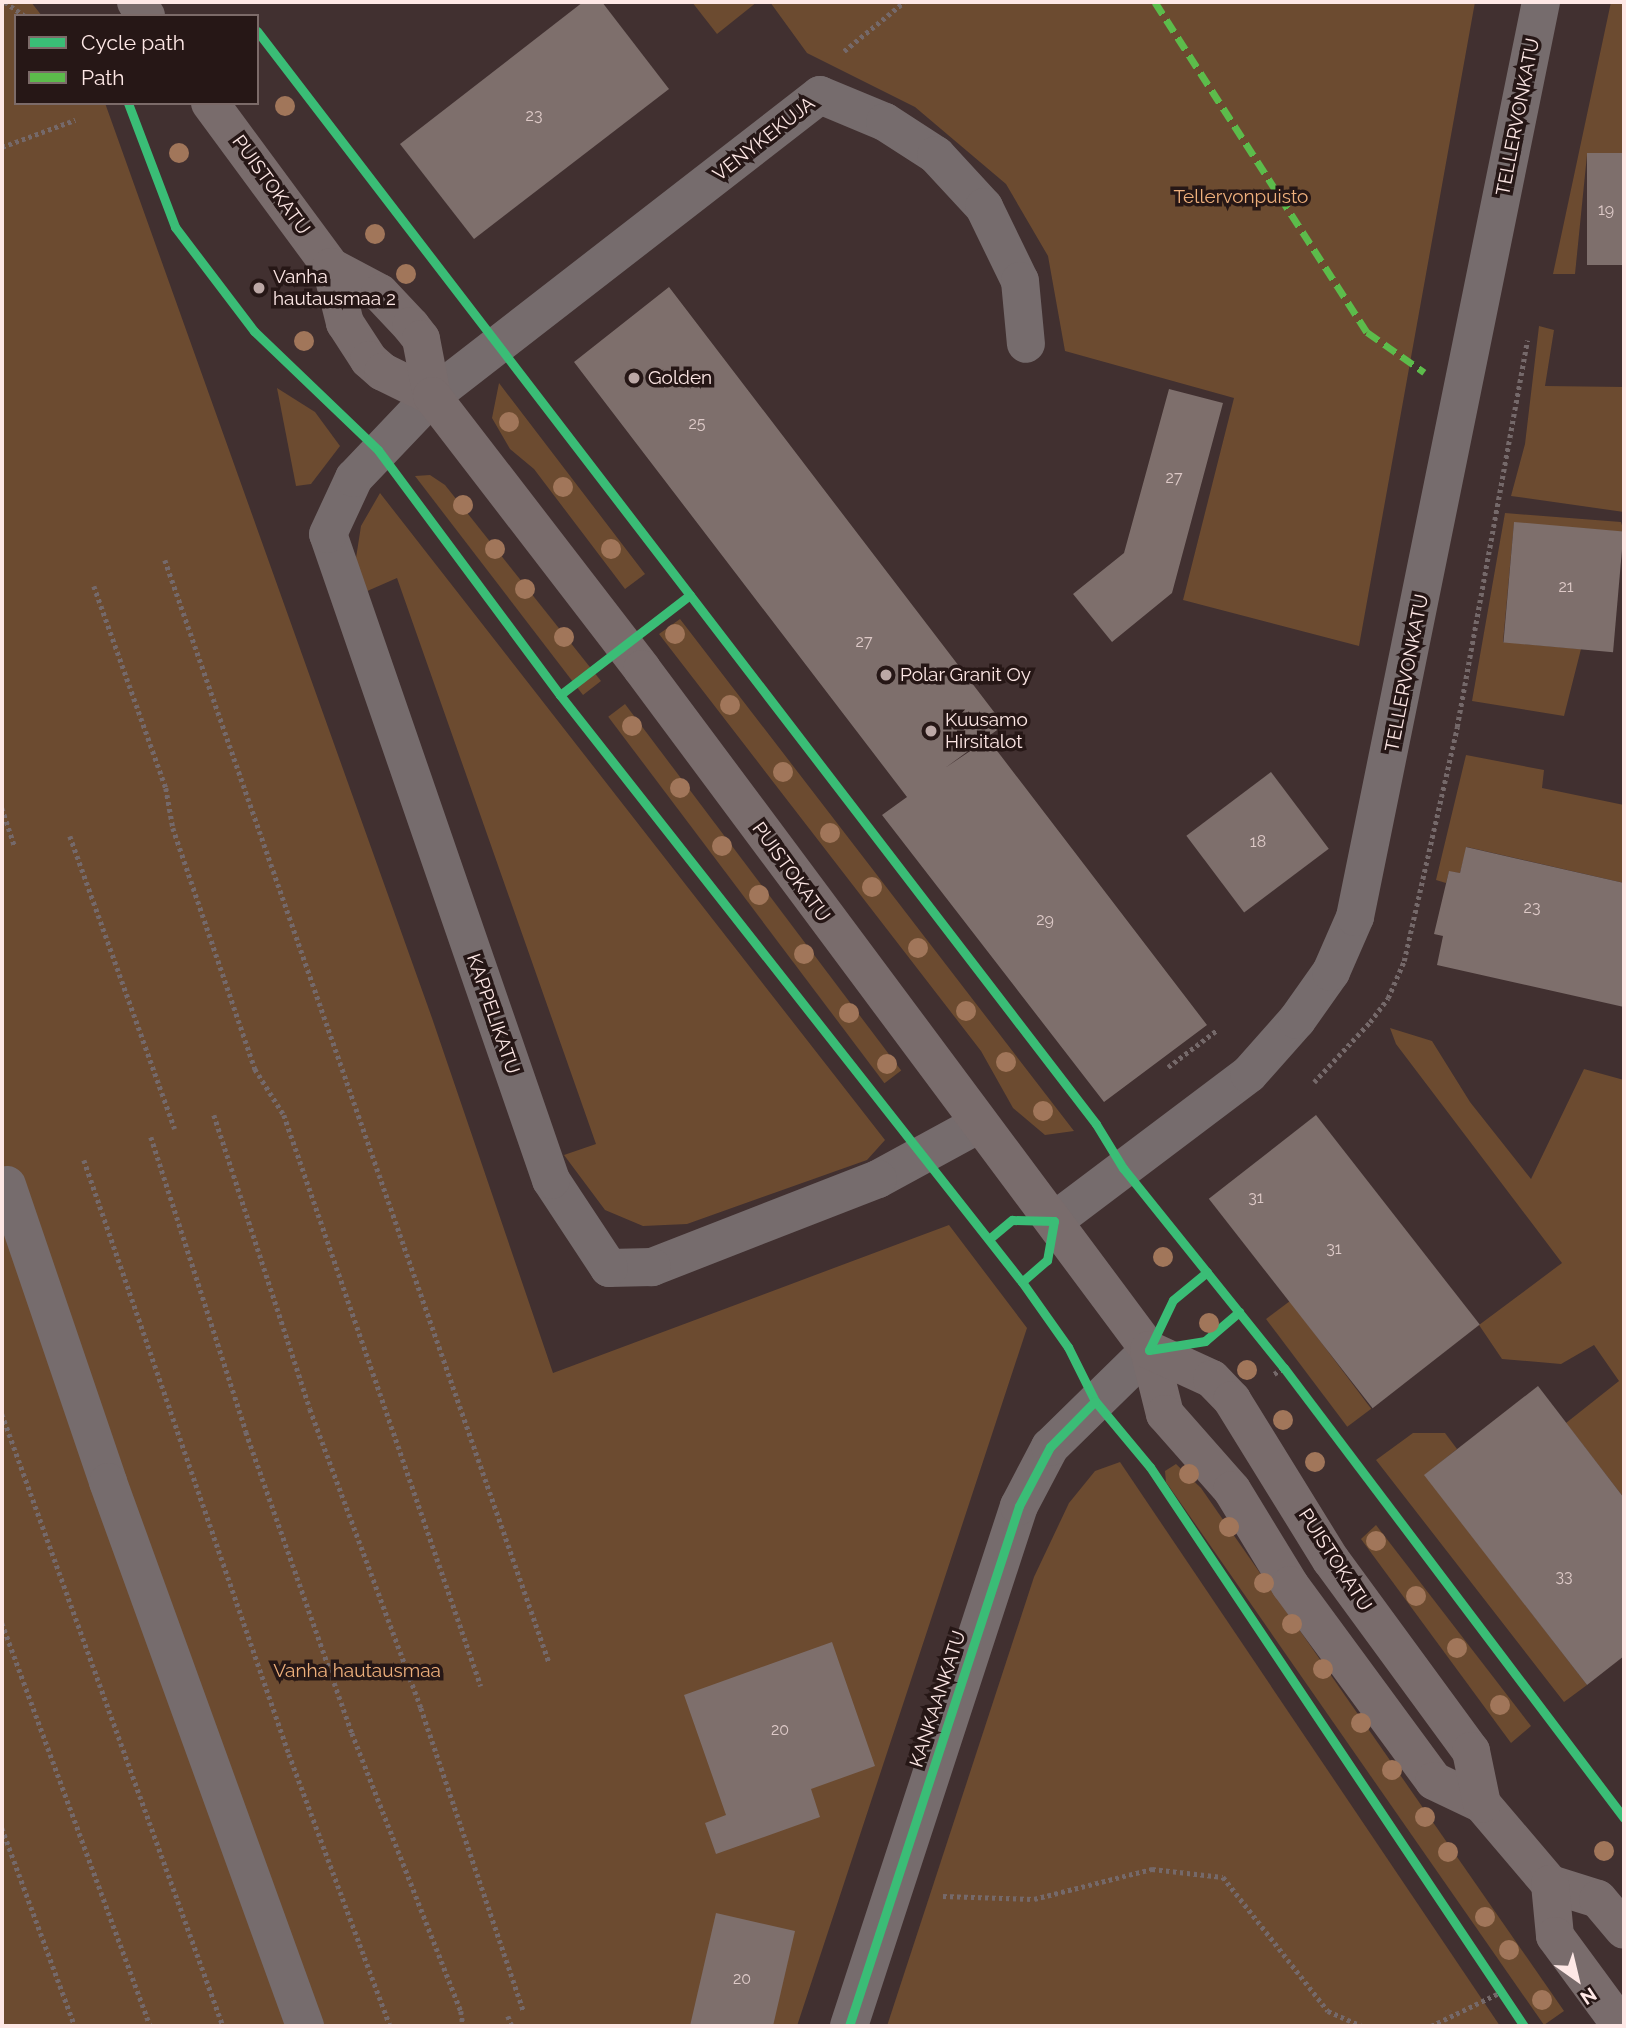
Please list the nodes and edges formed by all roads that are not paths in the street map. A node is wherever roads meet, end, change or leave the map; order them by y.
1 (1541, 2) edge
2 (211, 105) edge
3 (331, 267) junction
4 (1026, 344) dead end
5 (432, 396) junction
6 (979, 1124) junction
7 (7, 1185) dead end
8 (1054, 1222) junction
9 (1149, 1350) junction
10 (1303, 1511) junction
11 (1263, 1539) junction
12 (1482, 1804) junction
13 (1549, 1884) junction
14 (1624, 1930) edge
15 (1613, 2018) edge
16 (305, 2026) edge
17 (849, 2026) edge

1 - 8 street, TELLERVONKATU
2 - 3 main road, PUISTOKATU
3 - 5 main road, PUISTOKATU
3 - 5 main road, PUISTOKATU
4 - 5 street, VENYKEKUJA
5 - 6 main road, PUISTOKATU
5 - 6 street, KAPPELIKATU
6 - 8 main road, PUISTOKATU
7 - 16 street
8 - 9 main road, PUISTOKATU
9 - 10 main road, PUISTOKATU
9 - 11 main road, PUISTOKATU
9 - 17 street, KANKAANKATU
10 - 11 street
10 - 12 main road, PUISTOKATU
11 - 12 main road, PUISTOKATU
12 - 13 main road, PUISTOKATU
13 - 14 main road
13 - 15 main road

